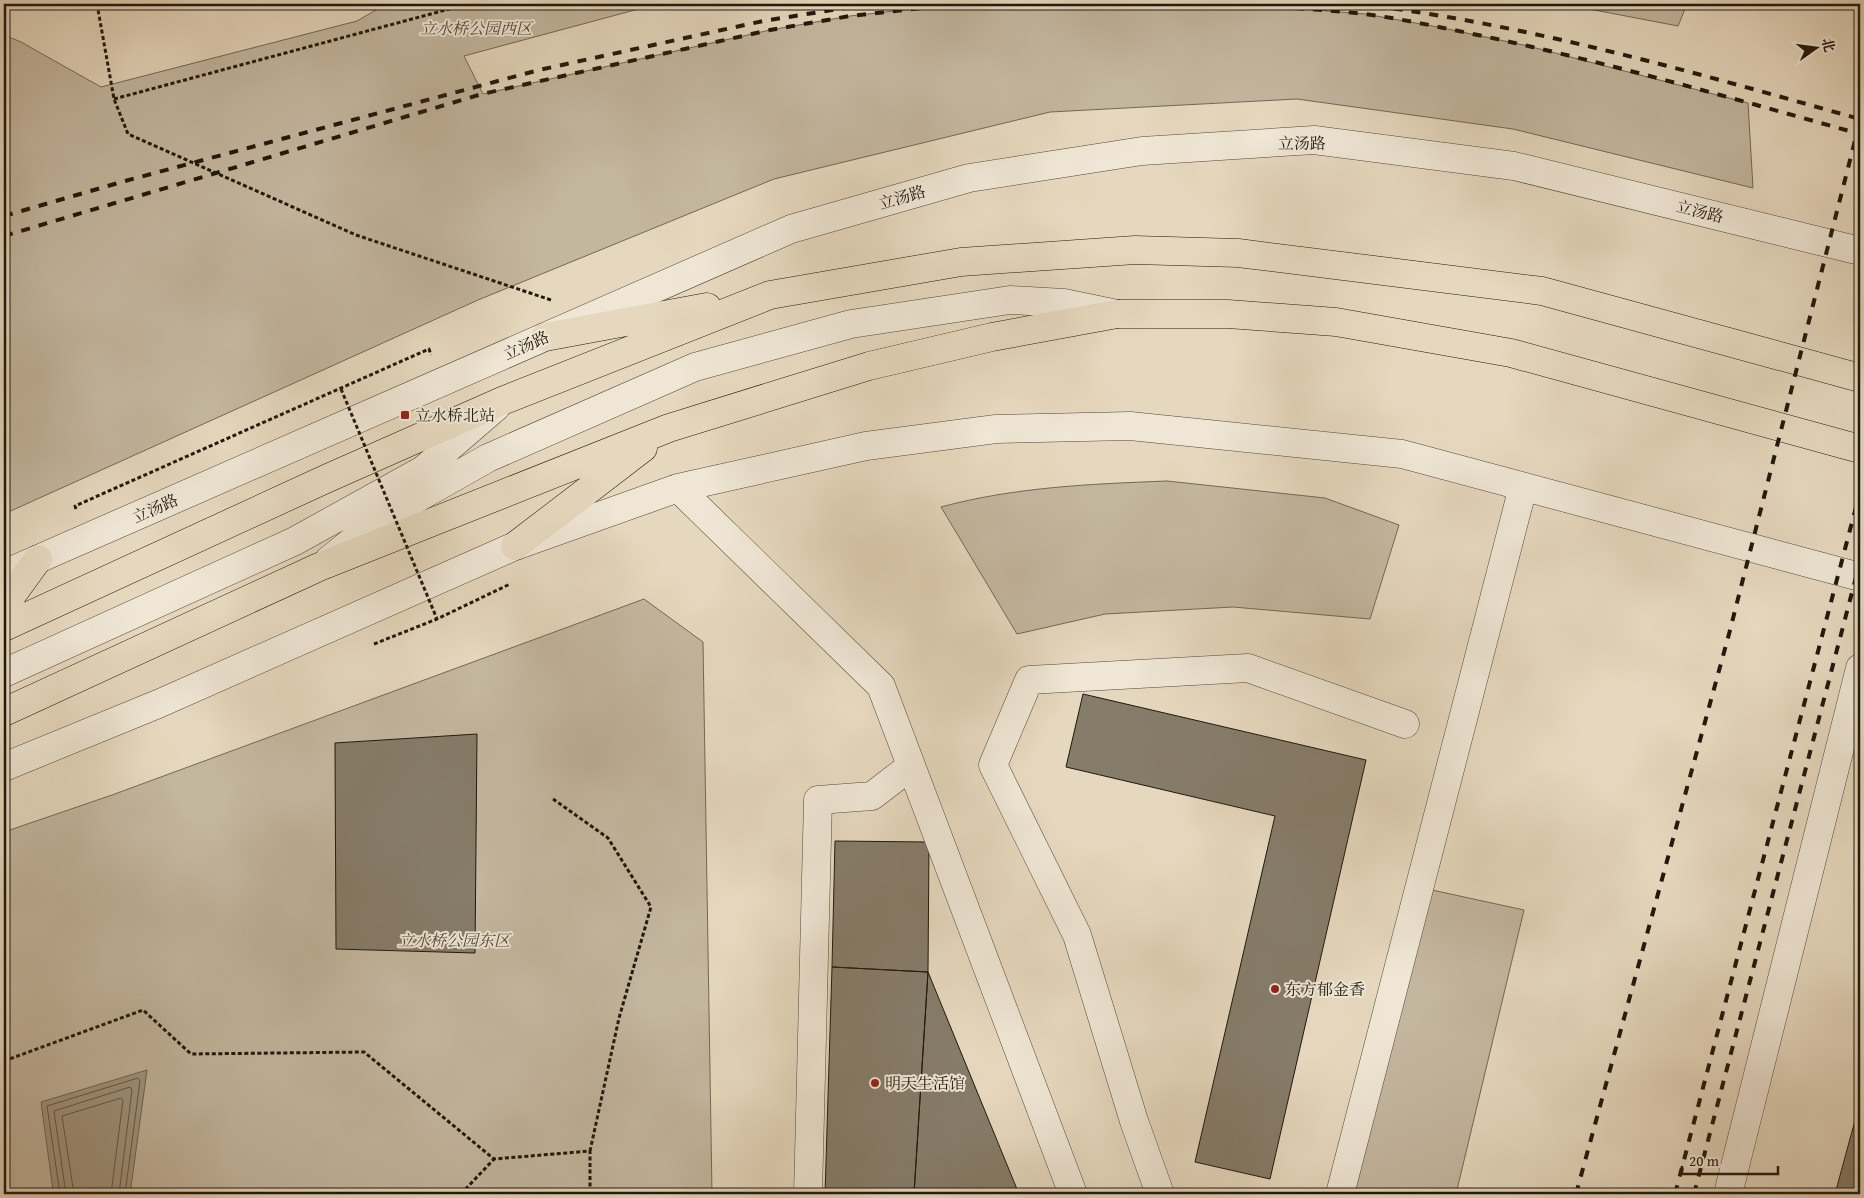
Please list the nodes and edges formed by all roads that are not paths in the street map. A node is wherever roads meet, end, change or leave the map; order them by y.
1 (1860, 251) edge
2 (770, 295) junction
3 (1117, 314) junction
4 (545, 337) junction
5 (1860, 378) edge
6 (502, 401) junction
7 (669, 428) junction
8 (1860, 449) edge
9 (1523, 487) junction
10 (678, 488) junction
11 (515, 546) junction
12 (38, 559) junction
13 (320, 567) junction
14 (4, 574) edge
15 (1860, 577) edge
16 (4, 606) edge
17 (4, 627) edge
18 (1860, 668) edge
19 (4, 673) edge
20 (4, 712) edge
21 (1404, 724) dead end
22 (911, 766) junction
23 (4, 767) edge
24 (808, 1194) edge
25 (1073, 1194) edge
26 (1160, 1194) edge
27 (1340, 1194) edge
28 (1728, 1194) edge

1 - 4 street, 立汤路
2 - 4 main road
2 - 5 main road
2 - 6 main road
3 - 7 main road
3 - 8 main road
3 - 13 street
4 - 12 street, 立汤路
6 - 17 main road
6 - 19 street
7 - 11 main road
7 - 13 main road
9 - 10 street
9 - 15 street
9 - 27 street
10 - 11 street
10 - 22 street
11 - 23 street
12 - 14 street, 立汤路
12 - 16 main road
13 - 20 main road
18 - 28 street
21 - 26 street
22 - 24 street
22 - 25 street

